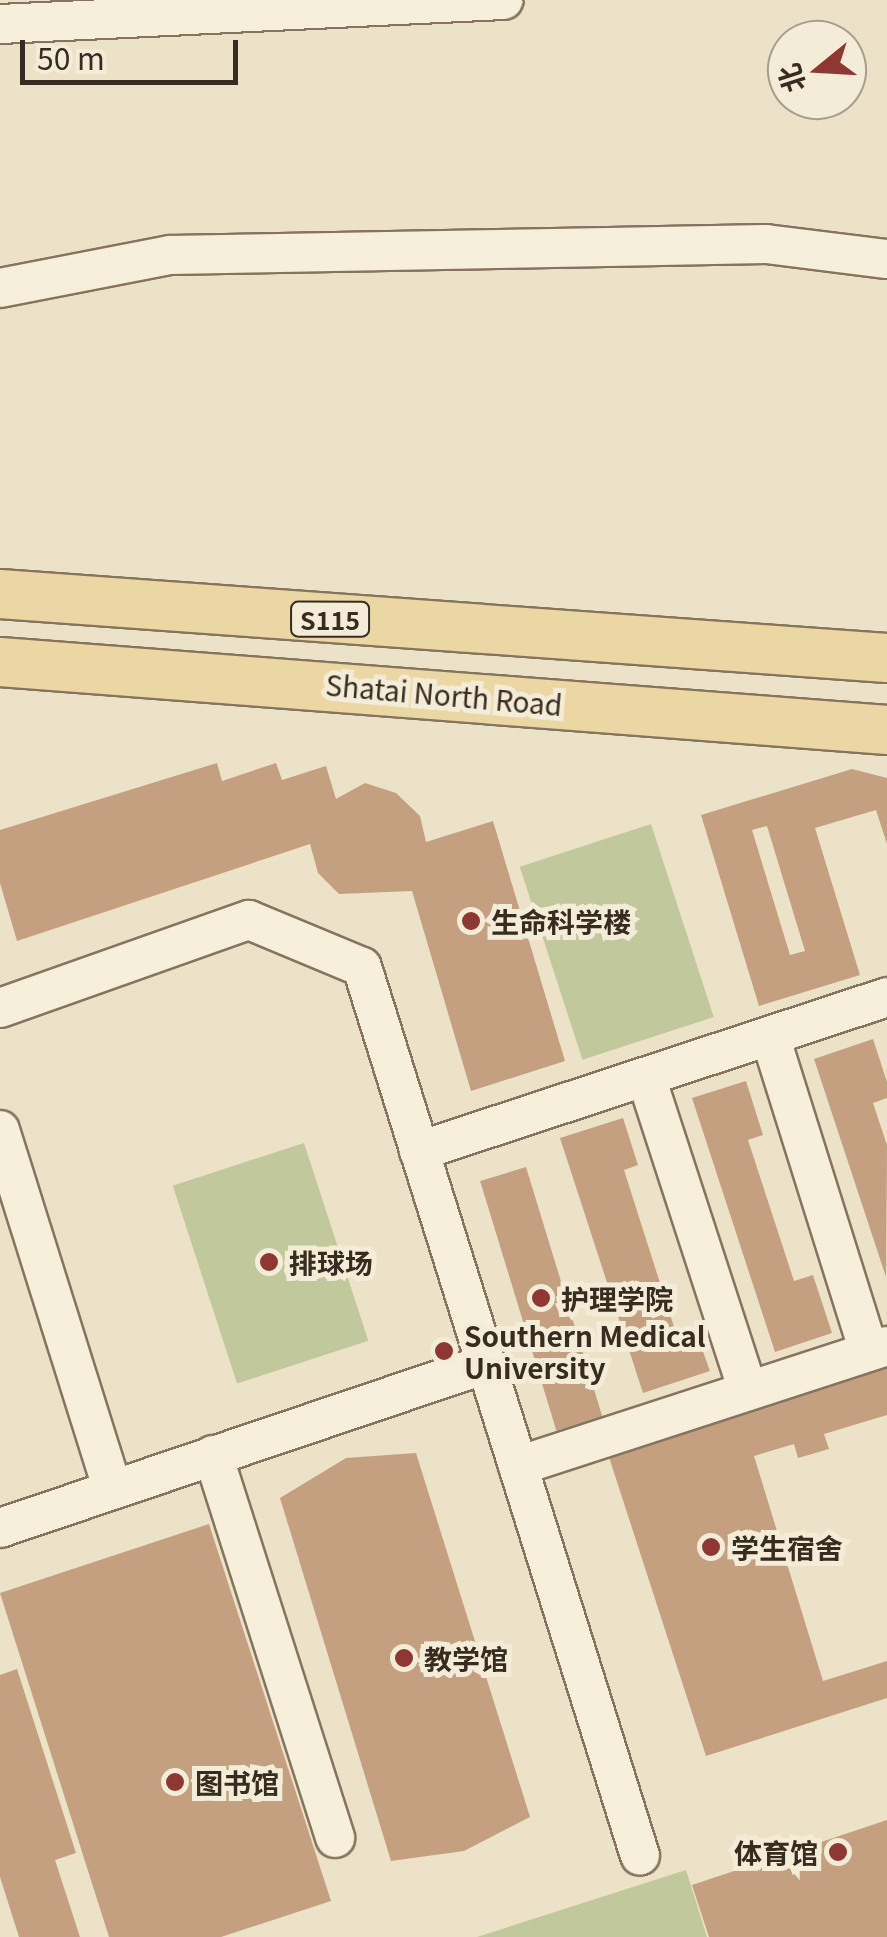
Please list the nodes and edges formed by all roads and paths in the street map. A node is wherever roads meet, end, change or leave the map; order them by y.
1 (503, 0) edge
2 (0, 24) edge
3 (887, 259) edge
4 (0, 288) edge
5 (0, 594) edge
6 (660, 639) junction
7 (887, 658) edge
8 (0, 662) edge
9 (658, 711) junction
10 (887, 730) edge
11 (887, 997) edge
12 (0, 1008) edge
13 (770, 1036) junction
14 (646, 1077) junction
15 (0, 1130) edge
16 (420, 1151) junction
17 (878, 1349) edge
18 (486, 1364) junction
19 (748, 1391) junction
20 (214, 1456) junction
21 (518, 1466) junction
22 (113, 1490) junction
23 (0, 1528) edge
24 (335, 1838) dead end
25 (640, 1856) dead end

1 - 2 street
3 - 4 street
5 - 6 main road, S115
6 - 7 main road, S115
6 - 9 main road
8 - 9 main road, Shatai North Road
9 - 10 main road, Shatai North Road
11 - 13 street
12 - 16 street
13 - 14 street
13 - 17 street
14 - 16 street
14 - 19 street
15 - 22 street
16 - 18 street
17 - 19 street
18 - 20 street
18 - 21 street
19 - 21 street
20 - 22 street
20 - 24 street
21 - 25 street
22 - 23 street

